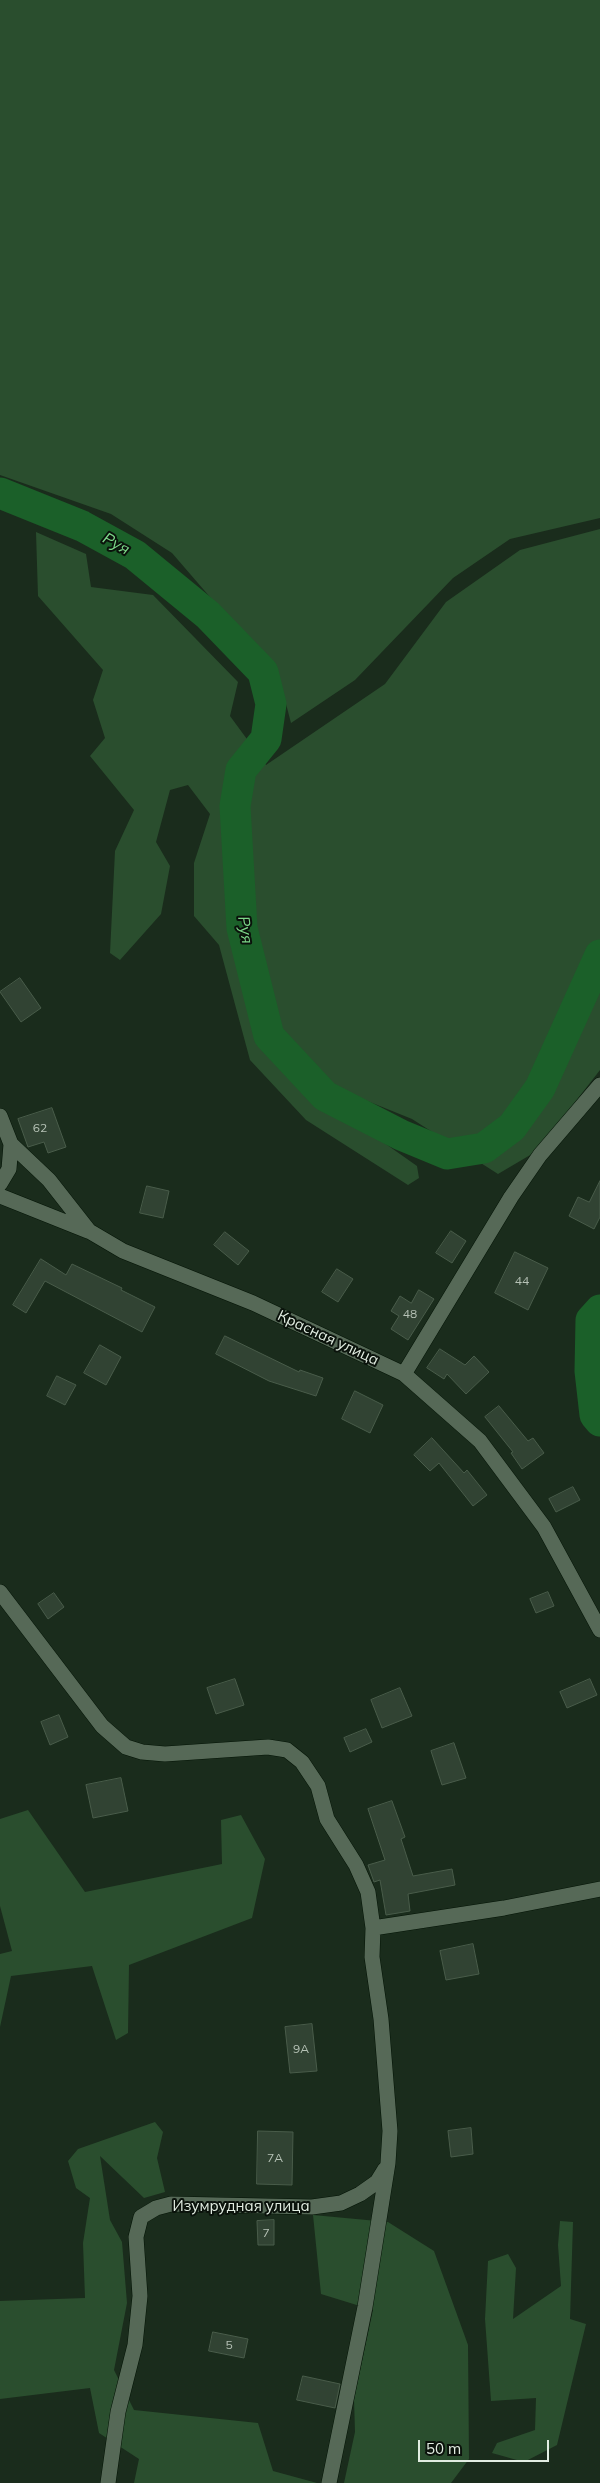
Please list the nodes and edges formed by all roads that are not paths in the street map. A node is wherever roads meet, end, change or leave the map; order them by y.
1 (600, 1085) edge
2 (0, 1116) edge
3 (11, 1144) junction
4 (0, 1184) edge
5 (2, 1200) edge
6 (89, 1231) junction
7 (404, 1374) junction
8 (0, 1592) edge
9 (600, 1630) edge
10 (600, 1890) edge
11 (373, 1928) junction
12 (388, 2163) junction
13 (108, 2483) edge
14 (329, 2483) edge

1 - 7 street
2 - 3 street, Красная улица
3 - 4 street
3 - 6 street, Красная улица
5 - 6 street
6 - 7 street, Красная улица
7 - 9 street, Красная улица
8 - 11 street
10 - 11 street
11 - 12 street
12 - 13 street, Изумрудная улица
12 - 14 street

